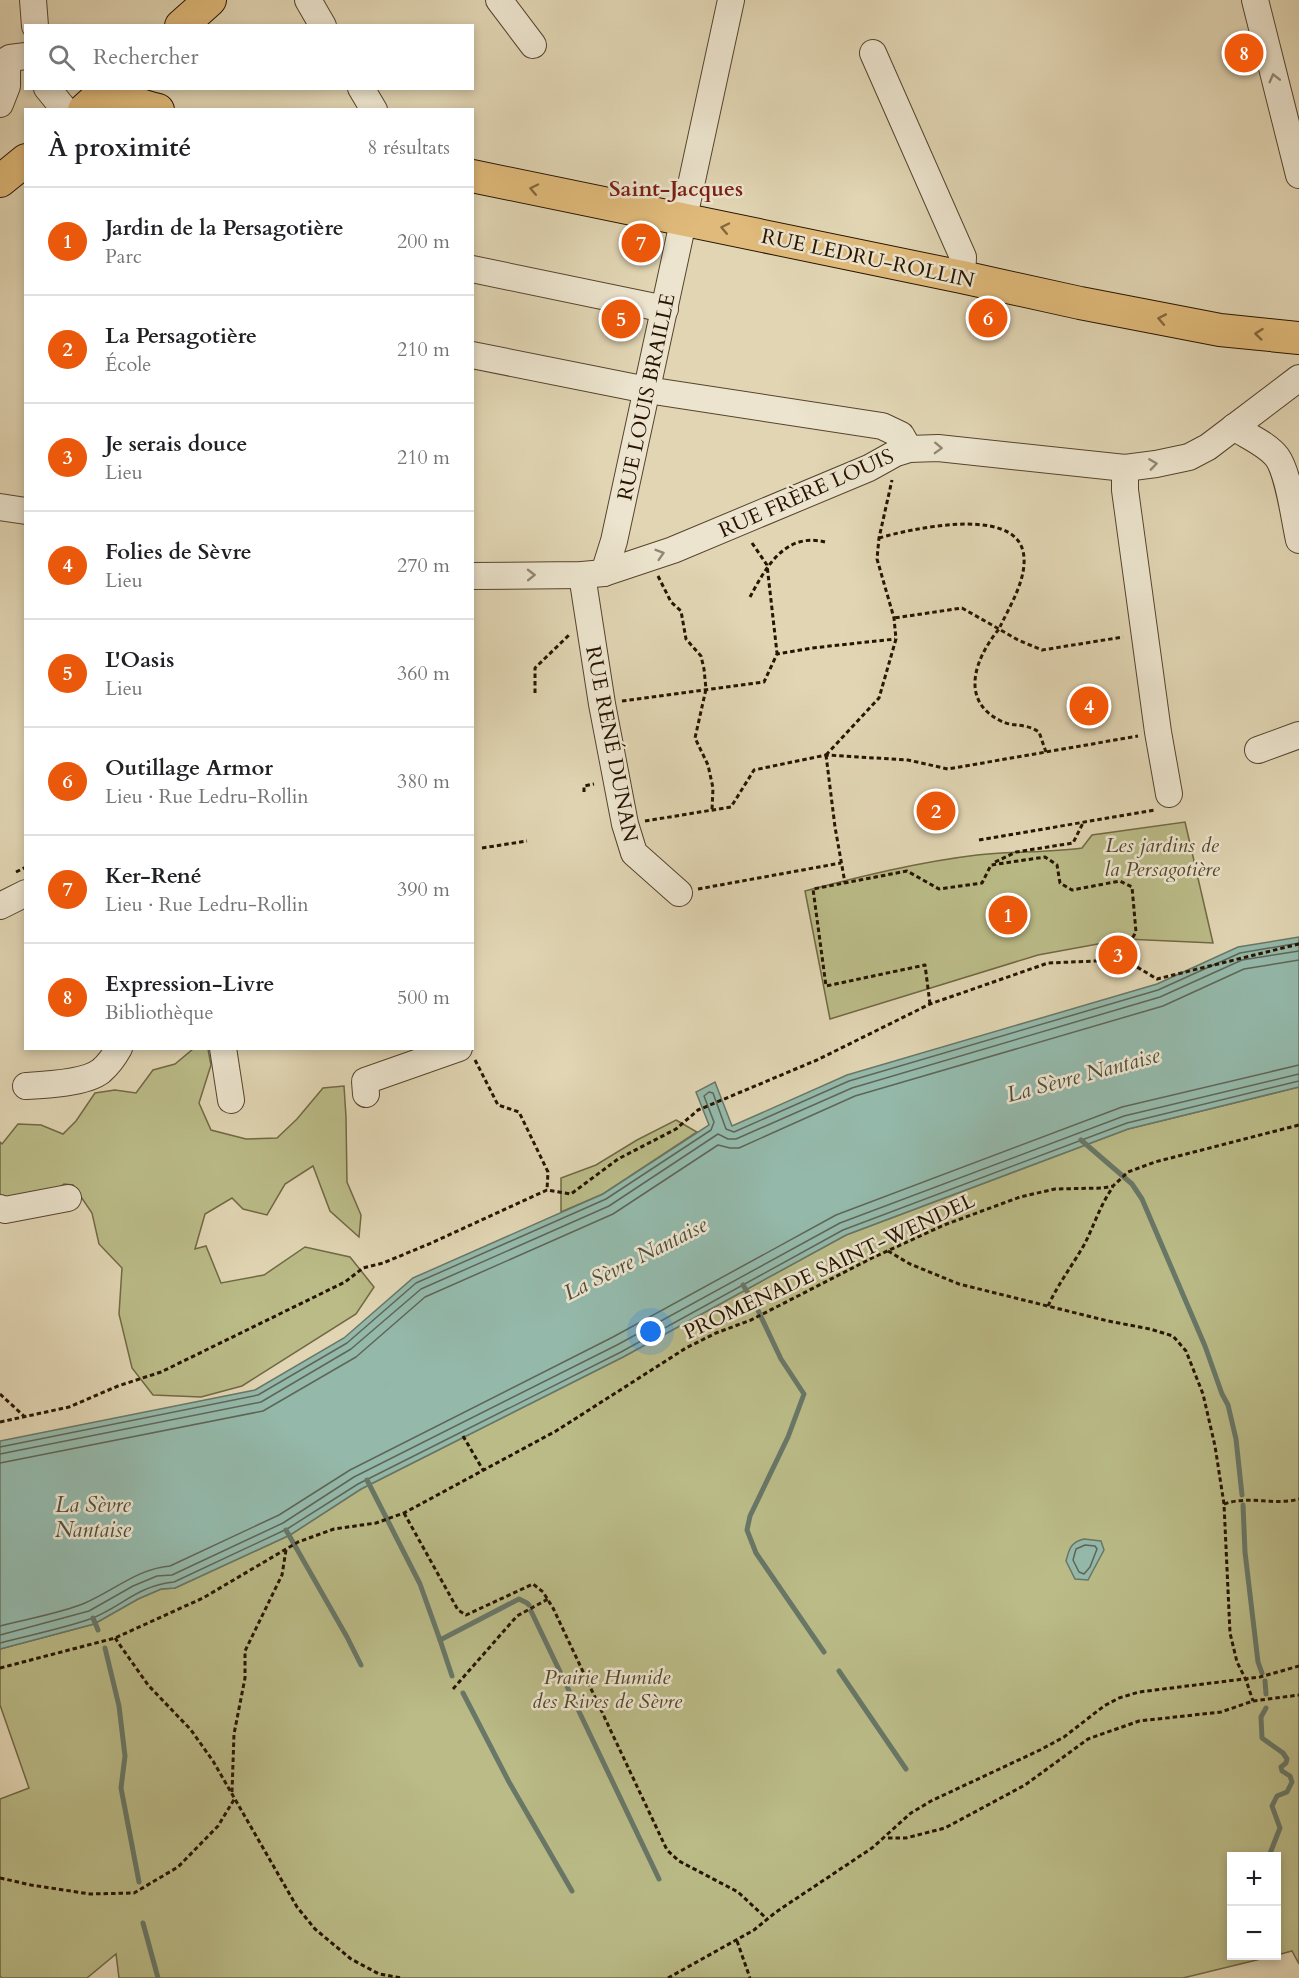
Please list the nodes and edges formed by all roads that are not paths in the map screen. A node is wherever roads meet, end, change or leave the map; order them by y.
1 (33, 0) edge
2 (210, 0) edge
3 (308, 0) edge
4 (499, 0) edge
5 (731, 0) edge
6 (1255, 0) edge
7 (35, 24) edge
8 (183, 24) edge
9 (322, 24) edge
10 (532, 45) dead end
11 (873, 53) dead end
12 (24, 56) edge
13 (49, 90) edge
14 (107, 90) edge
15 (111, 90) edge
16 (363, 90) edge
17 (0, 104) edge
18 (63, 108) edge
19 (86, 108) edge
20 (150, 108) edge
21 (373, 108) edge
22 (24, 162) edge
23 (1299, 175) edge
24 (474, 176) edge
25 (0, 181) edge
26 (683, 220) junction
27 (474, 269) edge
28 (962, 277) junction
29 (665, 309) junction
30 (1299, 338) edge
31 (474, 355) edge
32 (1299, 378) edge
33 (647, 390) junction
34 (1234, 427) junction
35 (901, 452) junction
36 (1125, 468) junction
37 (0, 507) edge
38 (24, 511) edge
39 (1299, 540) edge
40 (593, 574) junction
41 (474, 576) edge
42 (1299, 735) edge
43 (1258, 750) dead end
44 (1169, 794) road end
45 (680, 892) road end
46 (24, 894) edge
47 (0, 906) edge
48 (118, 1050) edge
49 (223, 1050) edge
50 (465, 1052) edge
51 (26, 1086) dead end
52 (366, 1094) dead end
53 (231, 1100) dead end
54 (68, 1198) dead end
55 (0, 1208) edge

1 - 7 street
2 - 8 main road
3 - 9 street
4 - 10 street
5 - 26 street, RUE LOUIS BRAILLE
23 -> 6 street
11 - 28 street
12 - 17 street
13 - 18 street
14 - 19 main road
15 - 20 main road
16 - 21 street
22 - 25 main road
26 -> 24 main road, RUE LEDRU-ROLLIN
28 -> 26 main road, RUE LEDRU-ROLLIN
26 - 29 street, RUE LOUIS BRAILLE
27 - 29 street
30 -> 28 main road, RUE LEDRU-ROLLIN
29 - 33 street, RUE LOUIS BRAILLE
31 - 33 street
32 - 34 street, RUE FRÈRE LOUIS
33 - 35 street
33 - 40 street, RUE LOUIS BRAILLE
36 -> 34 street, RUE FRÈRE LOUIS
34 - 39 street
35 -> 36 street, RUE FRÈRE LOUIS
40 -> 35 street, RUE FRÈRE LOUIS
36 - 44 street
37 - 38 street
41 -> 40 street, RUE FRÈRE LOUIS
40 - 45 street, RUE RENÉ DUNAN
42 - 43 street
46 - 47 street
48 - 51 street
49 - 53 street
50 - 52 street
54 - 55 street

